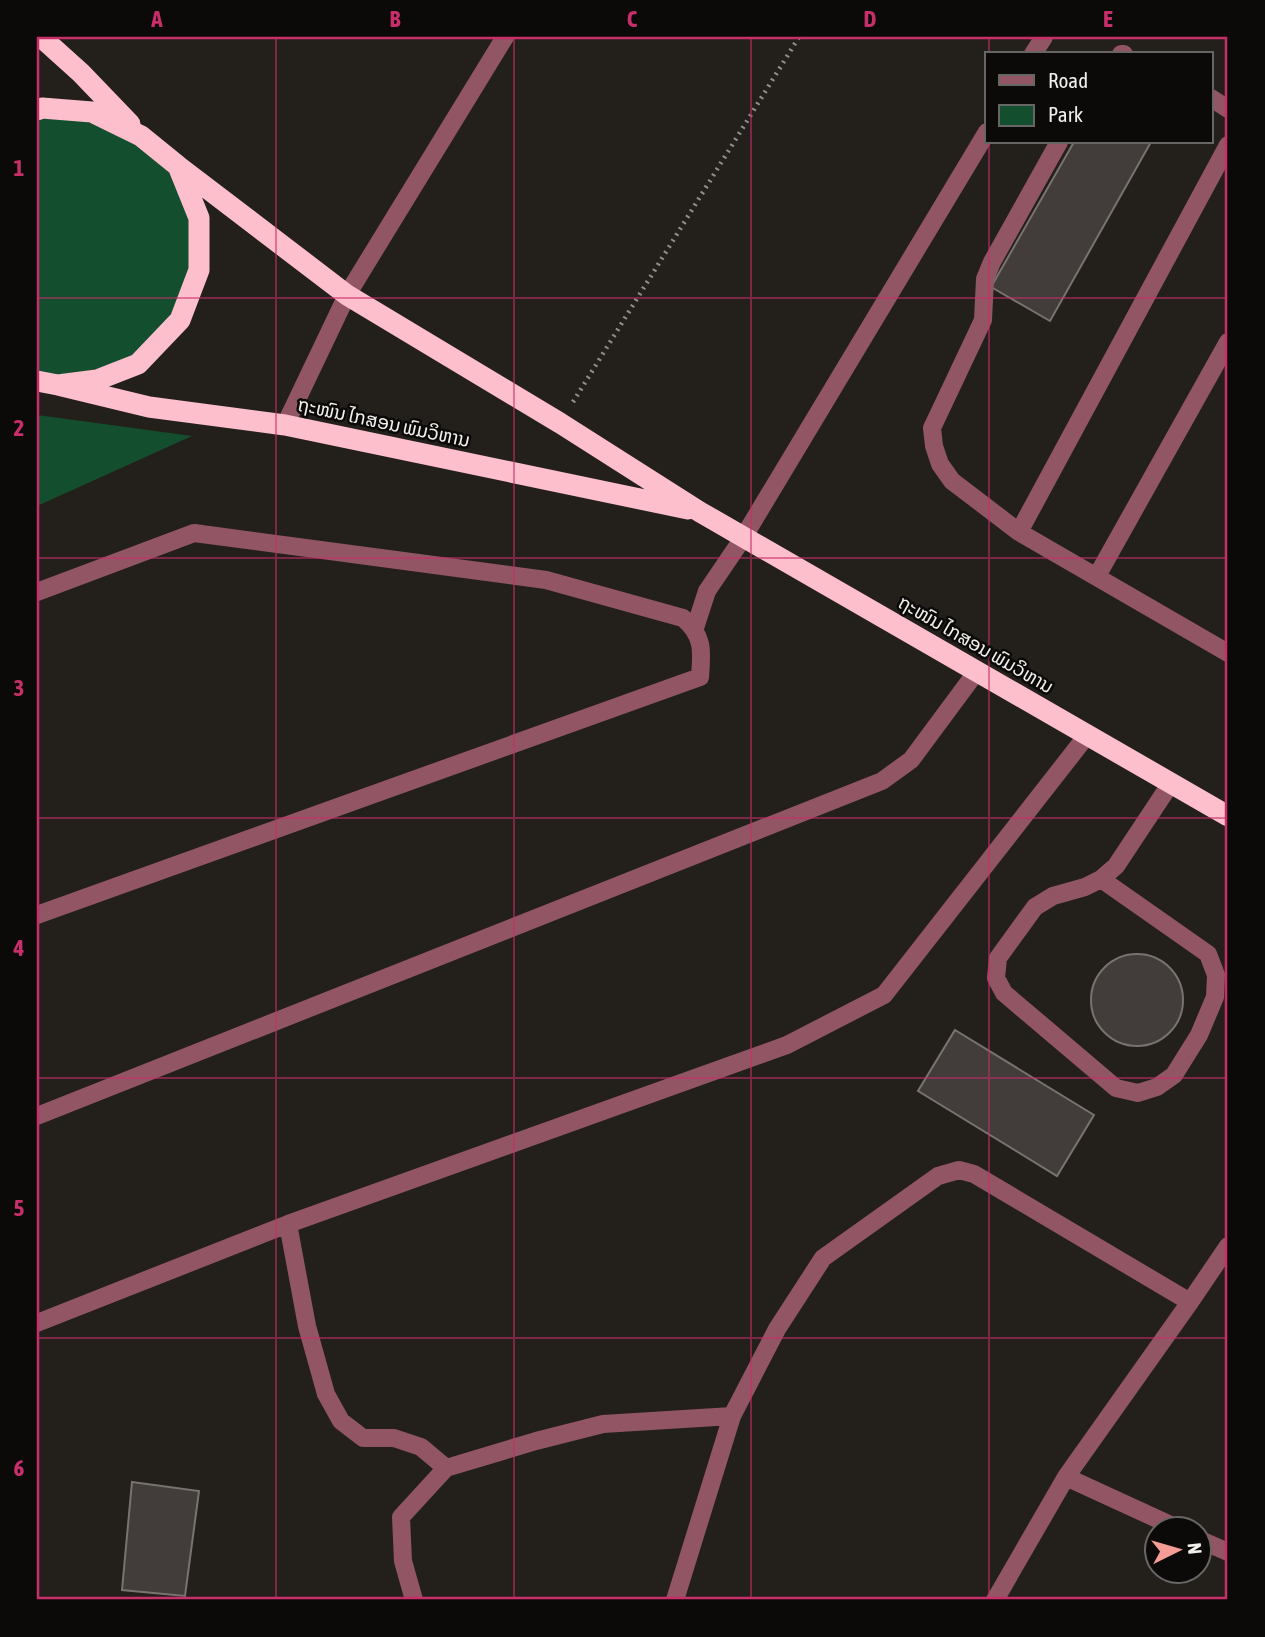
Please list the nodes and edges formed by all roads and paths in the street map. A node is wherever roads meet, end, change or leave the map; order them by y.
1 (41, 37) edge
2 (505, 37) edge
3 (799, 37) edge
4 (1044, 37) edge
5 (1034, 52) edge
6 (1212, 99) edge
7 (1228, 109) edge
8 (37, 110) edge
9 (985, 135) edge
10 (141, 136) junction
11 (1058, 144) edge
12 (1228, 145) edge
13 (178, 166) junction
14 (347, 295) junction
15 (1228, 342) edge
16 (37, 381) edge
17 (58, 385) junction
18 (560, 422) junction
19 (285, 425) junction
20 (700, 512) junction
21 (1019, 532) junction
22 (743, 538) junction
23 (1097, 576) junction
24 (37, 592) edge
25 (695, 628) junction
26 (1228, 653) edge
27 (977, 671) junction
28 (1088, 734) junction
29 (1171, 783) junction
30 (1228, 816) edge
31 (1101, 879) junction
32 (37, 915) edge
33 (37, 1116) edge
34 (288, 1224) junction
35 (1228, 1246) edge
36 (1190, 1302) junction
37 (37, 1323) edge
38 (732, 1416) junction
39 (446, 1468) junction
40 (1066, 1477) junction
41 (1147, 1514) edge
42 (1212, 1545) edge
43 (1228, 1552) edge
44 (414, 1600) edge
45 (675, 1600) edge
46 (995, 1600) edge

1 - 10 highway
2 - 14 street
3 - 18 path
4 - 5 street
6 - 7 street
8 - 10 highway
9 - 22 street
10 - 13 highway, ຖະໜົນ ໄກສອນ ພົມວິຫານ
11 - 21 street
12 - 21 street
13 - 14 highway, ຖະໜົນ ໄກສອນ ພົມວິຫານ
13 - 17 highway
14 - 18 highway, ຖະໜົນ ໄກສອນ ພົມວິຫານ
14 - 19 street
15 - 23 street
16 - 17 highway, ຖະໜົນ ໄກສອນ ພົມວິຫານ
17 - 19 highway, ຖະໜົນ ໄກສອນ ພົມວິຫານ
18 - 20 highway, ຖະໜົນ ໄກສອນ ພົມວິຫານ
19 - 20 highway, ຖະໜົນ ໄກສອນ ພົມວິຫານ
20 - 22 highway, ຖະໜົນ ໄກສອນ ພົມວິຫານ
21 - 23 street
22 - 25 street
22 - 27 highway, ຖະໜົນ ໄກສອນ ພົມວິຫານ
23 - 26 street
24 - 25 street
25 - 32 street
27 - 28 highway, ຖະໜົນ ໄກສອນ ພົມວິຫານ
27 - 33 street
28 - 29 highway, ຖະໜົນ ໄກສອນ ພົມວິຫານ
28 - 34 street
29 - 30 highway, ຖະໜົນ ໄກສອນ ພົມວິຫານ
29 - 31 street
31 - 31 street
34 - 37 street
34 - 39 street
35 - 36 street
36 - 38 street
36 - 40 street
38 - 39 street
38 - 45 street
39 - 44 street
40 - 41 street
40 - 46 street
42 - 43 street

